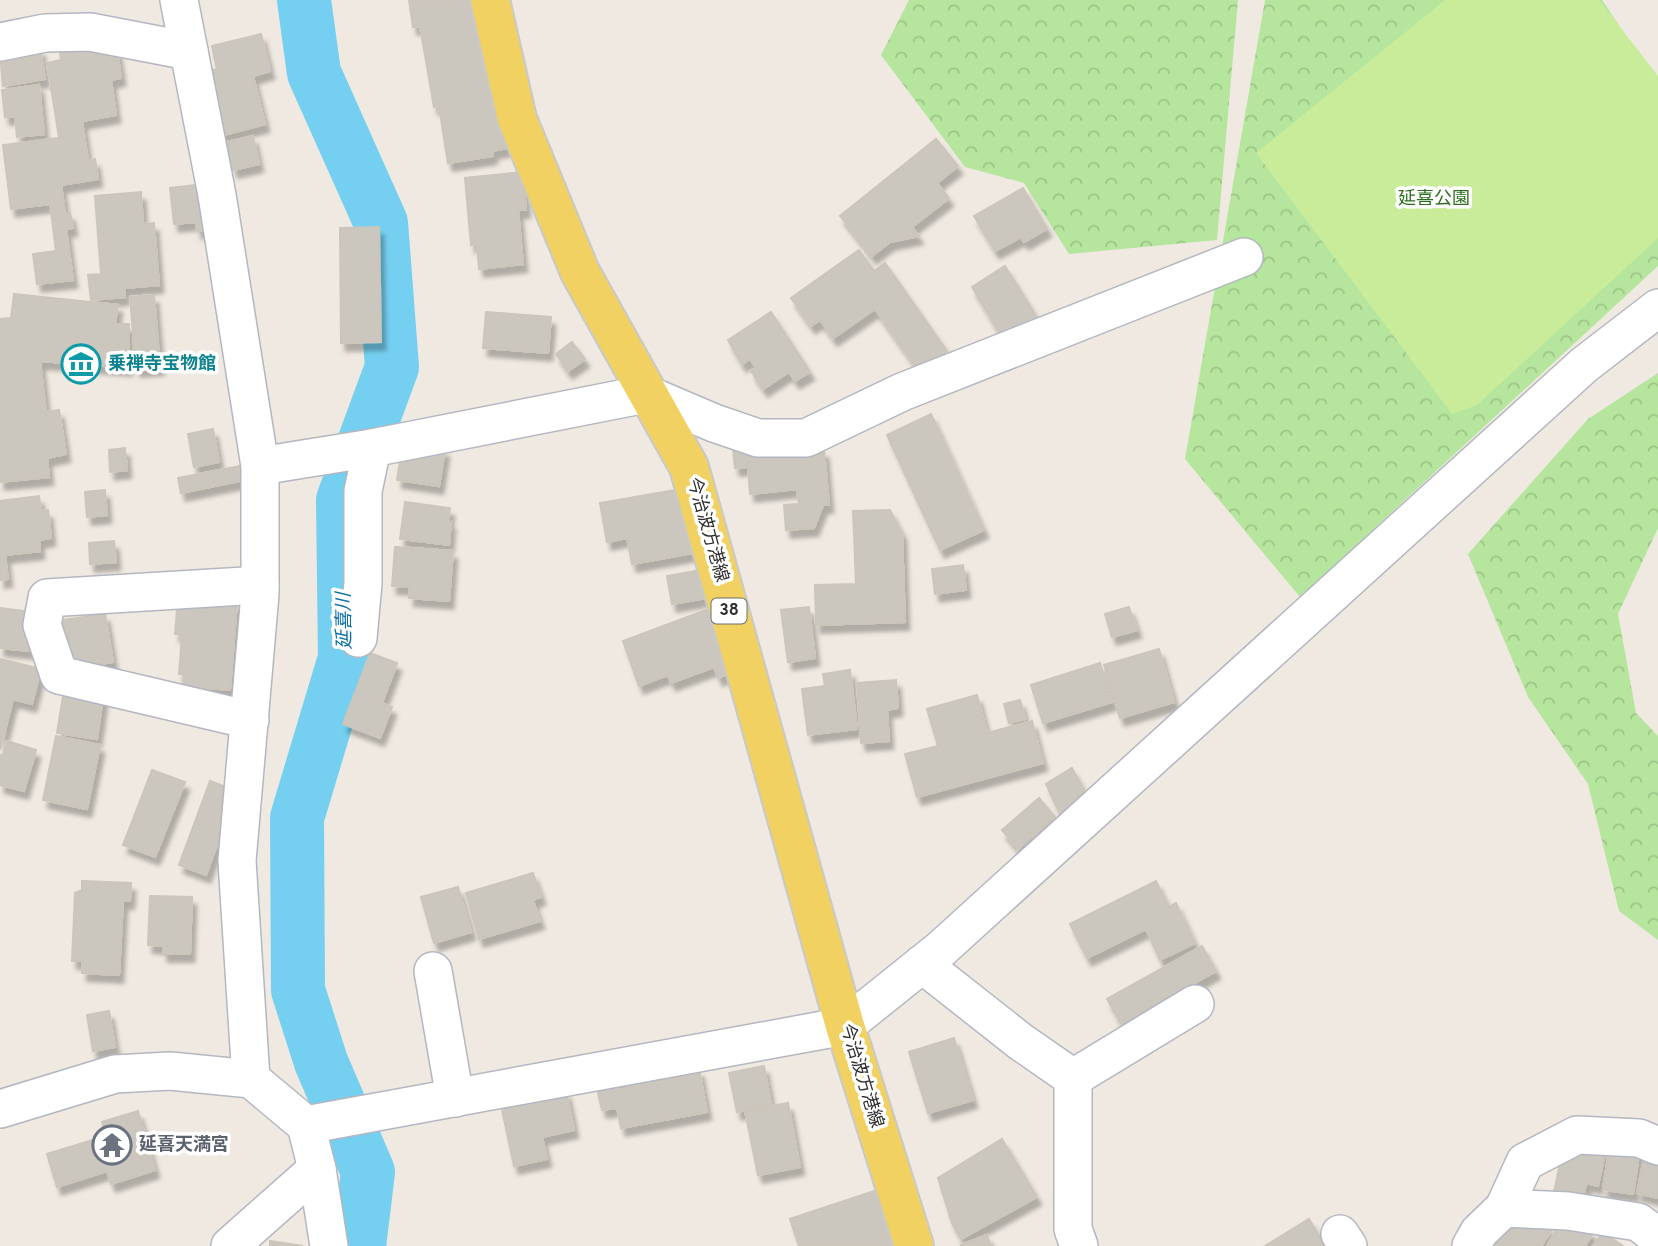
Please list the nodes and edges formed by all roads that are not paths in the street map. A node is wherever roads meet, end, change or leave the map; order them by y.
1 (179, 0) edge
2 (490, 0) edge
3 (0, 42) edge
4 (189, 51) junction
5 (1244, 257) dead end
6 (1658, 308) edge
7 (646, 394) junction
8 (372, 448) junction
9 (260, 466) junction
10 (260, 585) junction
11 (358, 638) dead end
12 (250, 720) junction
13 (922, 964) junction
14 (433, 971) dead end
15 (1195, 1004) dead end
16 (845, 1026) junction
17 (1073, 1078) junction
18 (251, 1079) junction
19 (455, 1098) junction
20 (0, 1109) edge
21 (306, 1125) junction
22 (1658, 1146) edge
23 (317, 1169) junction
24 (1504, 1208) junction
25 (1658, 1237) edge
26 (230, 1246) edge
27 (329, 1246) edge
28 (914, 1246) edge
29 (1079, 1246) edge
30 (1471, 1246) edge

1 - 4 street
2 - 7 main road, 今治波方港線 / 38
3 - 4 street
4 - 9 street
5 - 7 street
6 - 13 street
7 - 8 street
7 - 16 main road, 今治波方港線 / 38
8 - 9 street
8 - 11 street
9 - 10 street
10 - 12 street
10 - 12 street
12 - 18 street
13 - 16 street
13 - 17 street
14 - 19 street
15 - 17 street
16 - 19 street
16 - 28 main road, 今治波方港線 / 38
17 - 29 street
18 - 20 street
18 - 21 street
19 - 21 street
21 - 23 street
22 - 24 street
23 - 26 street
23 - 27 street
24 - 25 street
24 - 30 street

